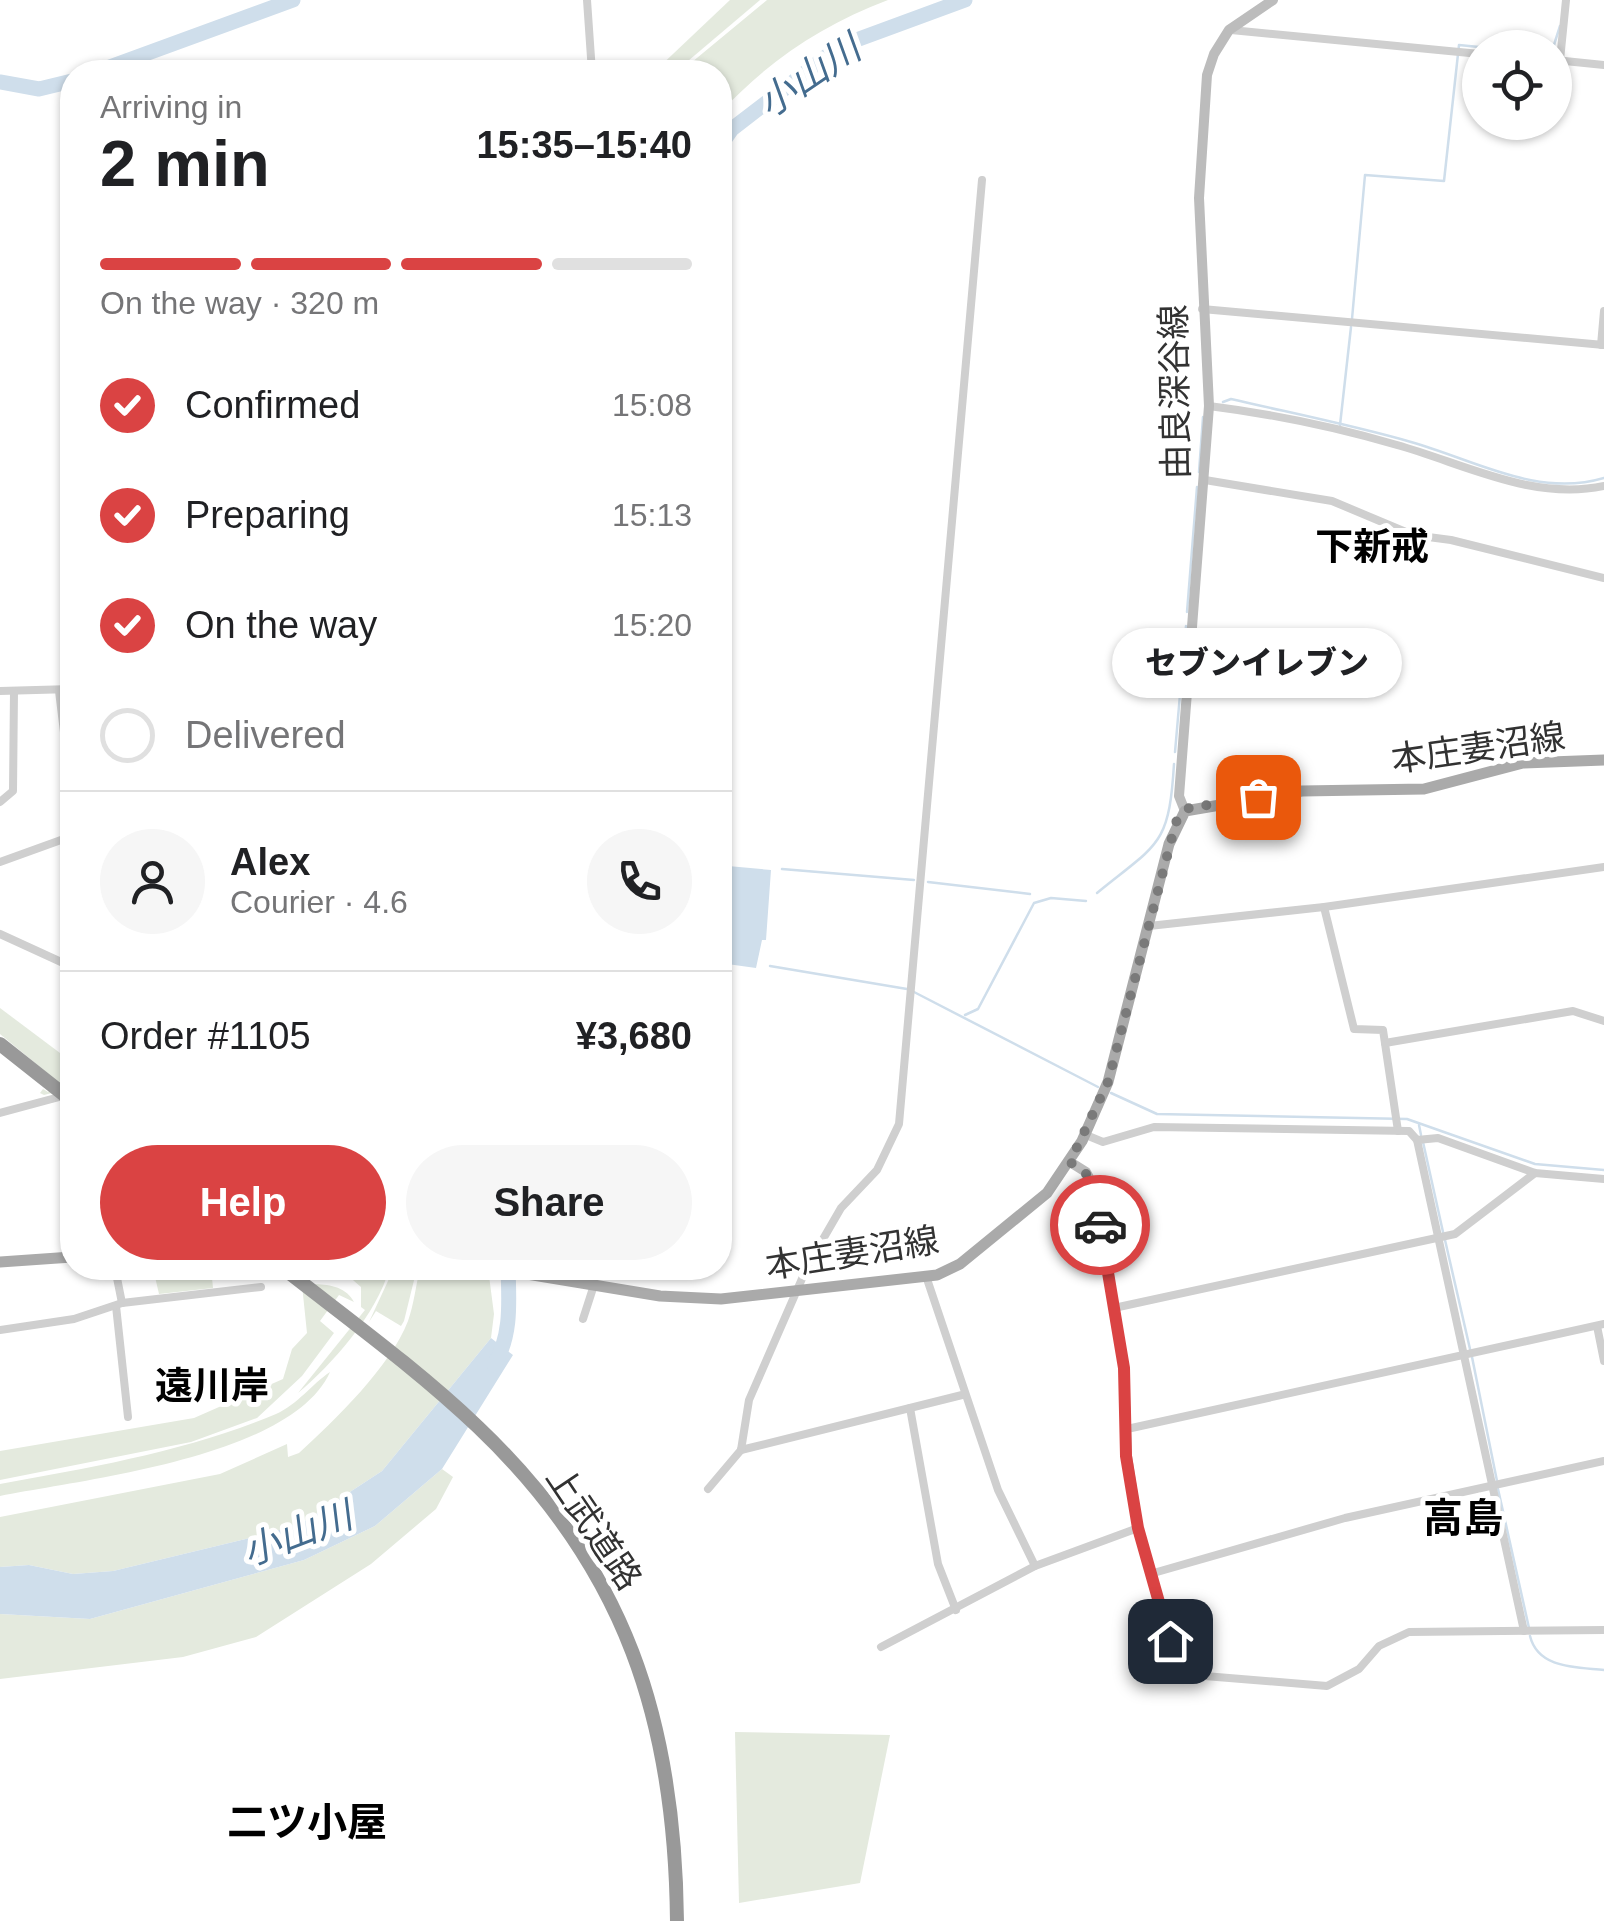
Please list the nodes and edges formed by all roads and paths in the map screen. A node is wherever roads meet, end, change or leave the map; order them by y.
1 (587, 0) edge
2 (1274, 0) edge
3 (1566, 0) edge
4 (1229, 30) junction
5 (1562, 30) edge
6 (1462, 52) edge
7 (591, 60) edge
8 (1572, 62) edge
9 (1604, 65) edge
10 (982, 180) dead end
11 (1202, 309) junction
12 (1604, 311) edge
13 (1602, 345) edge
14 (1209, 406) junction
15 (1205, 480) junction
16 (1604, 486) edge
17 (1604, 578) edge
18 (0, 691) edge
19 (14, 691) junction
20 (58, 691) joint
21 (60, 706) edge
22 (1604, 760) edge
23 (0, 802) edge
24 (1184, 811) junction
25 (60, 840) edge
26 (0, 862) edge
27 (1604, 867) edge
28 (1324, 908) junction
29 (1149, 926) junction
30 (0, 934) edge
31 (60, 961) edge
32 (1604, 1021) edge
33 (1385, 1043) junction
34 (0, 1044) edge
35 (60, 1090) edge
36 (60, 1100) edge
37 (0, 1113) edge
38 (1398, 1131) junction
39 (1086, 1135) junction
40 (1417, 1140) junction
41 (1070, 1162) junction
42 (1535, 1173) junction
43 (1604, 1179) edge
44 (1438, 1238) junction
45 (60, 1257) edge
46 (0, 1262) edge
47 (926, 1276) junction
48 (116, 1280) edge
49 (298, 1280) edge
50 (565, 1280) edge
51 (590, 1284) junction
52 (260, 1287) dead end
53 (796, 1291) junction
54 (119, 1305) junction
55 (1114, 1308) junction
56 (583, 1320) dead end
57 (1600, 1325) edge
58 (0, 1330) edge
59 (1464, 1356) junction
60 (1604, 1361) edge
61 (962, 1395) junction
62 (910, 1408) junction
63 (128, 1417) dead end
64 (1127, 1429) junction
65 (741, 1450) junction
66 (1604, 1461) edge
67 (1490, 1486) junction
68 (708, 1489) dead end
69 (1138, 1528) junction
70 (1035, 1566) junction
71 (1150, 1574) junction
72 (956, 1610) junction
73 (1604, 1630) edge
74 (1524, 1631) junction
75 (882, 1647) dead end
76 (1180, 1674) joint
77 (677, 1921) edge

1 - 7 street
2 - 4 main road
3 - 5 street
4 - 6 street
4 - 11 main road, 由良深谷線
8 - 9 street
10 - 53 street
11 - 13 street
11 - 14 main road, 由良深谷線
12 - 13 street
14 - 15 main road, 由良深谷線
14 - 16 street
15 - 17 street
15 - 24 main road, 由良深谷線
18 - 19 street
19 - 20 street
19 - 23 street
20 - 21 street
22 - 24 main road, 本庄妻沼線
24 - 29 main road, 本庄妻沼線
25 - 26 street
27 - 28 street
28 - 29 street
28 - 33 street
29 - 39 main road, 本庄妻沼線
30 - 31 street
32 - 33 street
33 - 38 street
34 - 35 highway
36 - 37 street
38 - 39 street
38 - 40 street
39 - 41 main road, 本庄妻沼線
40 - 42 street
40 - 44 street
41 - 47 main road, 本庄妻沼線
41 - 55 main road
42 - 43 street
42 - 44 street
44 - 55 street
44 - 59 street
45 - 46 main road
47 - 53 main road, 本庄妻沼線
47 - 61 street
48 - 54 street
49 - 77 highway, 上武道路
50 - 51 main road, 本庄妻沼線
51 - 53 main road, 本庄妻沼線
51 - 56 street
52 - 54 street
53 - 65 street
54 - 58 street
54 - 63 street
55 - 64 main road
57 - 59 street
57 - 60 street
59 - 64 street
59 - 67 street
61 - 62 street
61 - 70 street
62 - 65 street
62 - 72 street
64 - 69 main road
65 - 68 street
66 - 67 street
67 - 71 street
67 - 74 street
69 - 70 street
69 - 71 main road
70 - 72 street
71 - 76 main road
72 - 75 street
73 - 74 street
74 - 76 street

